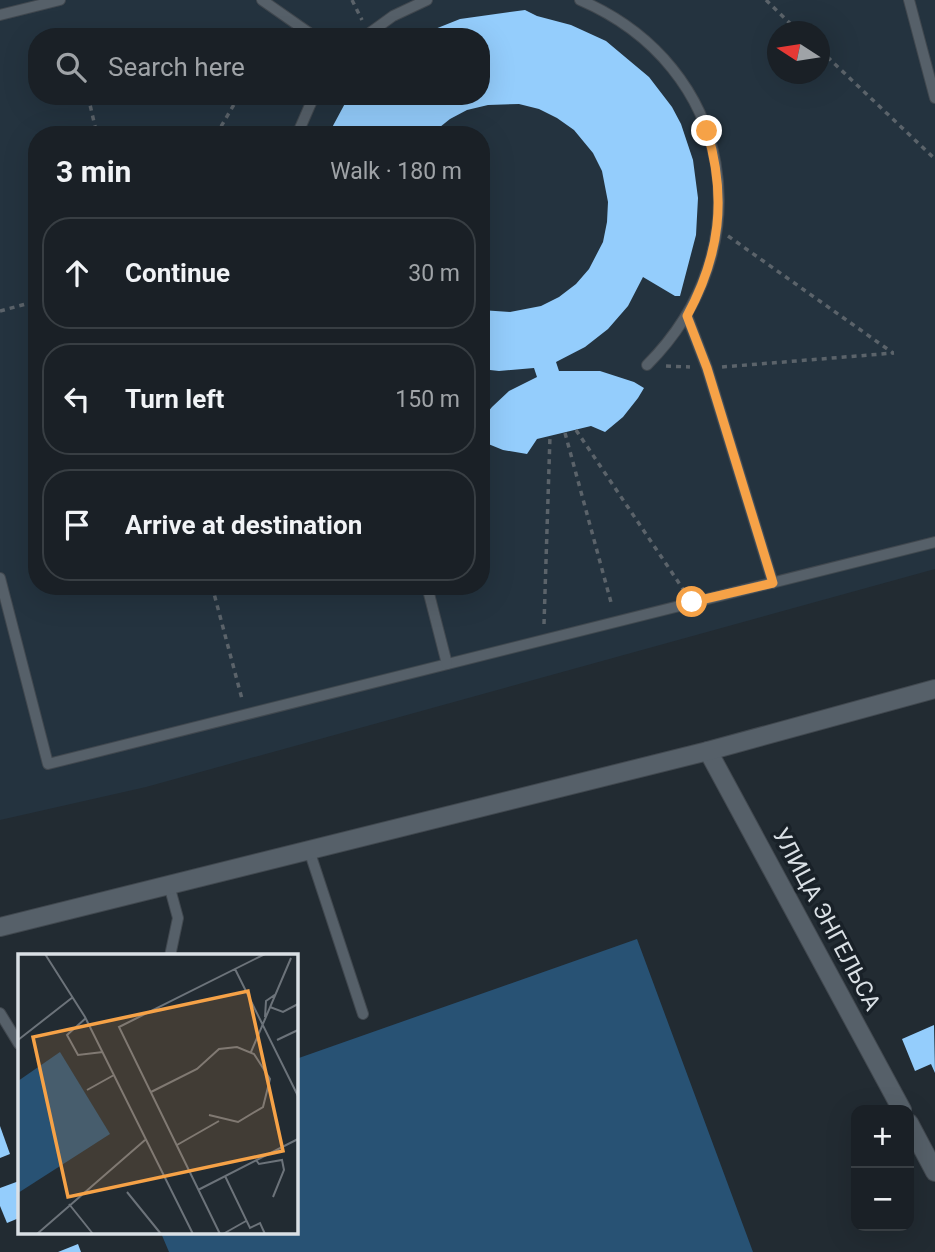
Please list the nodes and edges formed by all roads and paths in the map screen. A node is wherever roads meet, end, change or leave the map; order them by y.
1 (60, 0) edge
2 (262, 0) edge
3 (352, 0) edge
4 (427, 0) edge
5 (579, 0) edge
6 (766, 0) edge
7 (909, 0) edge
8 (0, 15) edge
9 (788, 21) edge
10 (302, 28) edge
11 (363, 28) edge
12 (376, 28) edge
13 (830, 59) edge
14 (935, 98) edge
15 (90, 105) edge
16 (234, 105) edge
17 (310, 105) edge
18 (95, 126) edge
19 (221, 126) edge
20 (302, 126) edge
21 (935, 159) edge
22 (717, 229) junction
23 (28, 303) edge
24 (0, 311) edge
25 (687, 316) junction
26 (647, 365) joint
27 (707, 368) junction
28 (576, 430) dead end
29 (565, 433) dead end
30 (550, 436) dead end
31 (935, 542) edge
32 (0, 578) edge
33 (773, 583) junction
34 (214, 595) edge
35 (429, 595) edge
36 (692, 602) junction
37 (616, 622) junction
38 (544, 640) junction
39 (447, 664) junction
40 (935, 689) edge
41 (246, 715) junction
42 (708, 751) junction
43 (309, 850) junction
44 (169, 885) junction
45 (0, 927) edge
46 (170, 954) edge
47 (0, 1013) edge
48 (363, 1014) dead end
49 (18, 1042) edge
50 (899, 1105) edge
51 (914, 1133) edge
52 (935, 1172) edge

1 - 8 lane
2 - 10 lane
3 - 11 path
4 - 12 lane
5 - 22 lane
6 - 9 path
7 - 14 lane
13 - 21 path
15 - 18 path
16 - 19 path
17 - 20 lane
22 - 25 lane
22 - 27 path
23 - 24 path
25 - 26 lane
25 - 27 lane
26 - 27 path
27 - 33 lane
28 - 36 path
29 - 37 path
30 - 38 path
31 - 33 lane
32 - 41 lane
33 - 36 lane
34 - 41 path
35 - 39 lane
36 - 37 lane
37 - 38 lane
38 - 39 lane
39 - 41 lane
40 - 42 main road
42 - 43 main road
42 - 50 main road, УЛИЦА ЭНГЕЛЬСА
43 - 44 main road
43 - 48 lane
44 - 45 main road
44 - 46 lane
47 - 49 lane
51 - 52 main road

